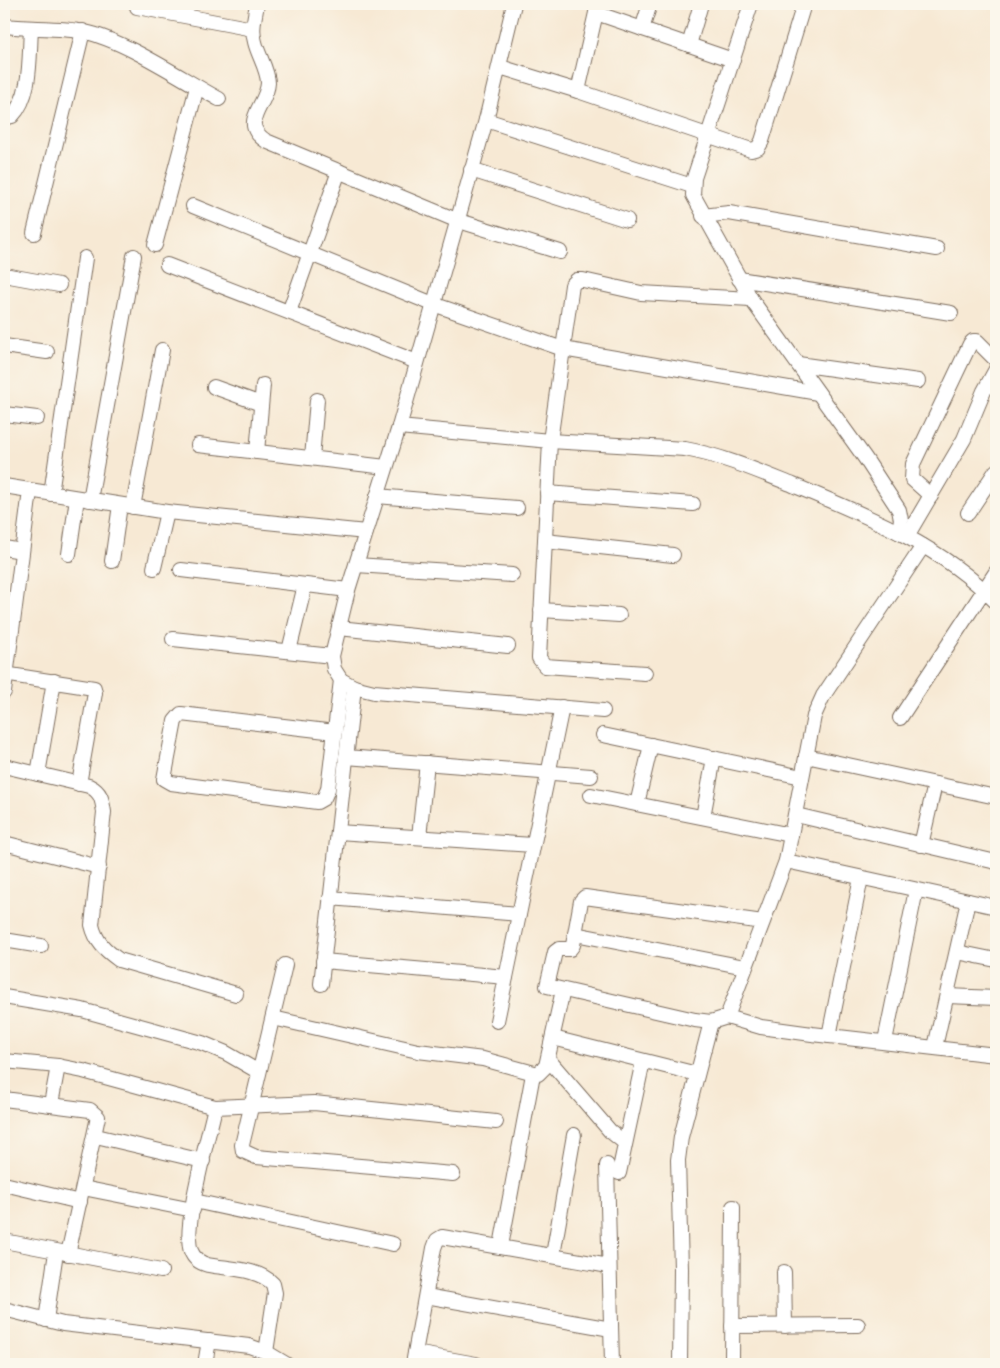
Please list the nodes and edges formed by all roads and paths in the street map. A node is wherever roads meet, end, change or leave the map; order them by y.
1 (257, 4) edge
2 (514, 4) edge
3 (650, 4) edge
4 (701, 4) edge
5 (751, 4) edge
6 (804, 4) edge
7 (136, 7) dead end
8 (597, 8) edge
9 (4, 26) edge
10 (642, 29) junction
11 (31, 30) junction
12 (253, 30) junction
13 (83, 31) junction
14 (689, 45) junction
15 (733, 60) junction
16 (500, 67) junction
17 (197, 87) junction
18 (578, 91) junction
19 (219, 99) dead end
20 (4, 118) edge
21 (486, 120) junction
22 (710, 135) junction
23 (471, 170) junction
24 (339, 171) junction
25 (692, 186) junction
26 (194, 206) dead end
27 (704, 216) junction
28 (456, 220) junction
29 (627, 220) dead end
30 (34, 233) dead end
31 (155, 245) dead end
32 (937, 249) dead end
33 (560, 252) dead end
34 (310, 255) junction
35 (134, 256) dead end
36 (85, 258) dead end
37 (167, 265) dead end
38 (4, 276) edge
39 (739, 278) junction
40 (60, 285) dead end
41 (751, 299) junction
42 (433, 304) junction
43 (289, 312) junction
44 (951, 313) dead end
45 (4, 346) edge
46 (563, 349) junction
47 (162, 350) dead end
48 (47, 352) dead end
49 (996, 360) edge
50 (417, 362) junction
51 (798, 364) junction
52 (996, 369) edge
53 (918, 381) dead end
54 (263, 385) dead end
55 (214, 387) dead end
56 (992, 389) edge
57 (818, 393) junction
58 (317, 400) dead end
59 (261, 404) junction
60 (4, 414) edge
61 (37, 418) dead end
62 (399, 426) junction
63 (550, 441) junction
64 (198, 445) dead end
65 (257, 452) junction
66 (312, 458) junction
67 (386, 467) junction
68 (996, 471) edge
69 (4, 486) edge
70 (30, 491) junction
71 (547, 493) junction
72 (51, 494) junction
73 (377, 496) junction
74 (931, 496) junction
75 (83, 499) junction
76 (693, 504) dead end
77 (126, 506) junction
78 (517, 508) dead end
79 (167, 512) junction
80 (968, 513) dead end
81 (366, 532) junction
82 (903, 534) junction
83 (545, 541) junction
84 (923, 546) junction
85 (4, 548) edge
86 (22, 551) junction
87 (69, 554) dead end
88 (673, 555) dead end
89 (112, 561) dead end
90 (356, 565) junction
91 (154, 568) dead end
92 (181, 570) dead end
93 (996, 572) edge
94 (512, 575) dead end
95 (304, 585) junction
96 (348, 590) junction
97 (985, 590) junction
98 (996, 602) edge
99 (10, 609) edge
100 (541, 610) junction
101 (619, 615) dead end
102 (339, 628) junction
103 (173, 639) dead end
104 (508, 646) dead end
105 (289, 652) junction
106 (332, 656) junction
107 (645, 673) dead end
108 (5, 674) edge
109 (341, 680) junction
110 (54, 681) junction
111 (354, 687) junction
112 (4, 692) edge
113 (562, 707) junction
114 (603, 711) dead end
115 (900, 718) dead end
116 (335, 732) junction
117 (603, 735) dead end
118 (651, 745) junction
119 (346, 756) junction
120 (806, 756) junction
121 (714, 758) junction
122 (427, 763) junction
123 (4, 766) edge
124 (548, 773) junction
125 (38, 774) junction
126 (591, 776) dead end
127 (802, 777) junction
128 (79, 784) junction
129 (935, 784) junction
130 (592, 795) dead end
131 (996, 797) edge
132 (637, 804) junction
133 (796, 815) junction
134 (702, 817) junction
135 (338, 832) junction
136 (792, 835) junction
137 (420, 837) junction
138 (4, 843) edge
139 (921, 845) junction
140 (533, 846) junction
141 (786, 861) junction
142 (996, 862) edge
143 (99, 867) junction
144 (861, 878) junction
145 (916, 890) junction
146 (330, 898) junction
147 (968, 901) junction
148 (996, 907) edge
149 (519, 914) junction
150 (763, 922) junction
151 (575, 934) junction
152 (4, 940) edge
153 (41, 946) dead end
154 (957, 952) junction
155 (996, 960) edge
156 (323, 961) junction
157 (285, 965) dead end
158 (745, 967) junction
159 (506, 977) junction
160 (321, 984) dead end
161 (564, 990) junction
162 (236, 994) dead end
163 (947, 996) junction
164 (4, 997) edge
165 (996, 998) edge
166 (273, 1018) junction
167 (727, 1018) junction
168 (497, 1021) dead end
169 (710, 1022) junction
170 (829, 1036) junction
171 (552, 1038) junction
172 (885, 1041) junction
173 (935, 1047) junction
174 (996, 1055) edge
175 (548, 1059) junction
176 (4, 1061) edge
177 (643, 1061) junction
178 (58, 1066) junction
179 (259, 1072) junction
180 (533, 1074) junction
181 (696, 1074) junction
182 (4, 1099) edge
183 (51, 1104) junction
184 (250, 1106) junction
185 (215, 1108) junction
186 (496, 1122) dead end
187 (574, 1135) dead end
188 (96, 1136) junction
189 (625, 1143) junction
190 (203, 1161) junction
191 (453, 1174) dead end
192 (4, 1184) edge
193 (82, 1195) junction
194 (193, 1205) junction
195 (733, 1207) dead end
196 (4, 1241) edge
197 (393, 1244) dead end
198 (501, 1246) junction
199 (62, 1253) junction
200 (553, 1256) junction
201 (609, 1266) junction
202 (162, 1271) dead end
203 (784, 1272) dead end
204 (426, 1296) junction
205 (4, 1309) edge
206 (46, 1320) junction
207 (858, 1324) dead end
208 (732, 1326) junction
209 (785, 1326) junction
210 (611, 1329) junction
211 (209, 1342) junction
212 (266, 1352) junction
213 (414, 1359) edge
214 (205, 1364) edge
215 (286, 1364) edge
216 (476, 1364) edge
217 (612, 1364) edge
218 (680, 1364) edge
219 (732, 1364) edge

1 - 12 street
2 - 16 street
3 - 10 street
4 - 14 street
5 - 15 street
6 - 22 street
7 - 12 street
8 - 10 street
8 - 18 street
9 - 11 street
10 - 14 street
11 - 13 street
11 - 20 street
12 - 24 street
13 - 17 street
13 - 30 street
14 - 15 street
15 - 22 street
16 - 18 street
16 - 21 street
17 - 19 street
17 - 31 street
18 - 22 street
21 - 23 street
21 - 25 street
22 - 25 street
23 - 28 street
23 - 29 street
24 - 28 street
24 - 34 street
25 - 27 street
26 - 34 street
27 - 32 street
27 - 39 street
28 - 33 street
28 - 42 street
34 - 42 street
34 - 43 street
35 - 75 street
36 - 72 street
37 - 43 street
38 - 40 street
39 - 41 street
39 - 44 street
41 - 46 street
41 - 51 street
42 - 46 street
42 - 50 street
43 - 50 street
45 - 48 street
46 - 57 street
46 - 63 street
47 - 77 street
49 - 74 street
50 - 62 street
51 - 53 street
51 - 57 street
52 - 56 street
54 - 59 street
55 - 59 street
56 - 74 street
57 - 82 street
58 - 66 street
59 - 65 street
60 - 61 street
62 - 63 street
62 - 67 street
63 - 71 street
63 - 82 street
64 - 65 street
65 - 66 street
66 - 67 street
67 - 73 street
68 - 80 street
69 - 70 street
70 - 72 street
70 - 86 street
71 - 76 street
71 - 83 street
72 - 75 street
73 - 78 street
73 - 81 street
74 - 82 street
75 - 77 street
75 - 87 street
77 - 79 street
77 - 89 street
79 - 81 street
79 - 91 street
81 - 90 street
82 - 84 street
83 - 88 street
83 - 100 street
84 - 97 street
84 - 120 street
85 - 86 street
86 - 99 street
90 - 94 street
90 - 96 street
92 - 95 street
93 - 97 street
95 - 96 street
95 - 105 street
96 - 102 street
97 - 98 street
97 - 115 street
99 - 108 street
100 - 101 street
100 - 107 street
102 - 104 street
102 - 106 street
103 - 105 street
105 - 106 street
106 - 109 street
108 - 110 street
108 - 112 street
109 - 111 street
109 - 116 street
110 - 125 street
110 - 128 street
111 - 113 street
111 - 119 street
113 - 114 street
113 - 124 street
116 - 116 street
117 - 118 street
118 - 121 street
118 - 132 street
119 - 122 street
119 - 135 street
120 - 127 street
120 - 129 street
121 - 127 street
121 - 134 street
122 - 124 street
122 - 137 street
123 - 125 street
124 - 126 street
124 - 140 street
125 - 128 street
127 - 133 street
128 - 143 street
129 - 131 street
129 - 139 street
130 - 132 street
132 - 134 street
133 - 136 street
133 - 139 street
134 - 136 street
135 - 137 street
135 - 146 street
136 - 141 street
137 - 140 street
138 - 143 street
139 - 142 street
140 - 149 street
141 - 144 street
141 - 150 street
143 - 162 street
144 - 145 street
144 - 170 street
145 - 147 street
145 - 172 street
146 - 149 street
146 - 156 street
147 - 148 street
147 - 154 street
149 - 159 street
150 - 151 street
150 - 158 street
151 - 158 street
151 - 161 street
152 - 153 street
154 - 155 street
154 - 163 street
156 - 159 street
156 - 160 street
157 - 166 street
158 - 167 street
159 - 168 street
161 - 169 street
161 - 171 street
163 - 165 street
163 - 173 street
164 - 179 street
166 - 179 street
166 - 180 street
167 - 169 street
167 - 170 street
169 - 181 street
170 - 172 street
171 - 175 street
171 - 177 street
172 - 173 street
173 - 174 street
175 - 180 street
175 - 189 street
176 - 178 street
177 - 181 street
177 - 189 street
178 - 183 street
178 - 185 street
179 - 184 street
180 - 198 street
181 - 218 street
182 - 183 street
183 - 188 street
184 - 185 street
184 - 186 street
184 - 191 street
185 - 190 street
187 - 200 street
188 - 190 street
188 - 193 street
189 - 201 street
190 - 194 street
192 - 193 street
193 - 194 street
193 - 199 street
194 - 197 street
194 - 212 street
195 - 208 street
196 - 199 street
198 - 200 street
198 - 204 street
199 - 202 street
199 - 206 street
200 - 201 street
201 - 210 street
203 - 209 street
204 - 210 street
204 - 213 street
205 - 206 street
206 - 211 street
207 - 209 street
208 - 209 street
208 - 219 street
210 - 217 street
211 - 212 street
211 - 214 street
212 - 215 street
213 - 216 street

